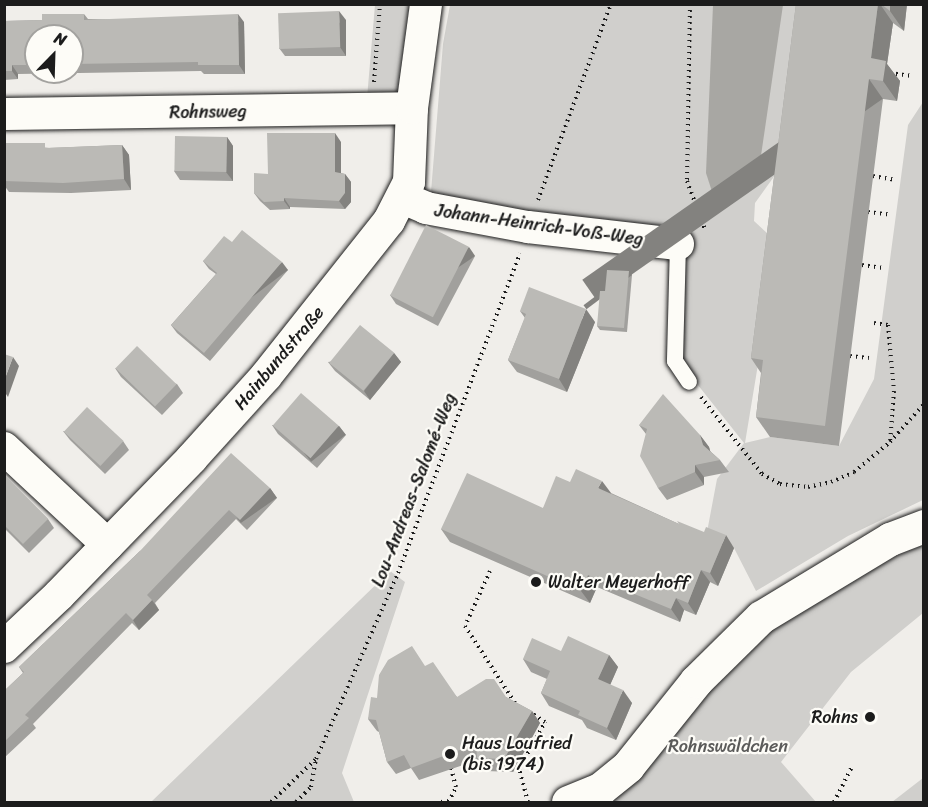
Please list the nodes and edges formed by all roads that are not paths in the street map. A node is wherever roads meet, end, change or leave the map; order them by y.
1 (426, 4) edge
2 (412, 108) junction
3 (4, 114) edge
4 (403, 198) junction
5 (678, 244) joint
6 (689, 382) road end
7 (4, 448) edge
8 (924, 526) edge
9 (108, 545) junction
10 (4, 647) edge
11 (568, 802) edge

1 - 2 street, Hainbundstraße
2 - 3 street, Rohnsweg
2 - 4 street, Hainbundstraße
4 - 5 street, Johann-Heinrich-Voß-Weg
4 - 9 street, Hainbundstraße
5 - 6 lane
7 - 9 street
8 - 11 street
9 - 10 street, Hainbundstraße

